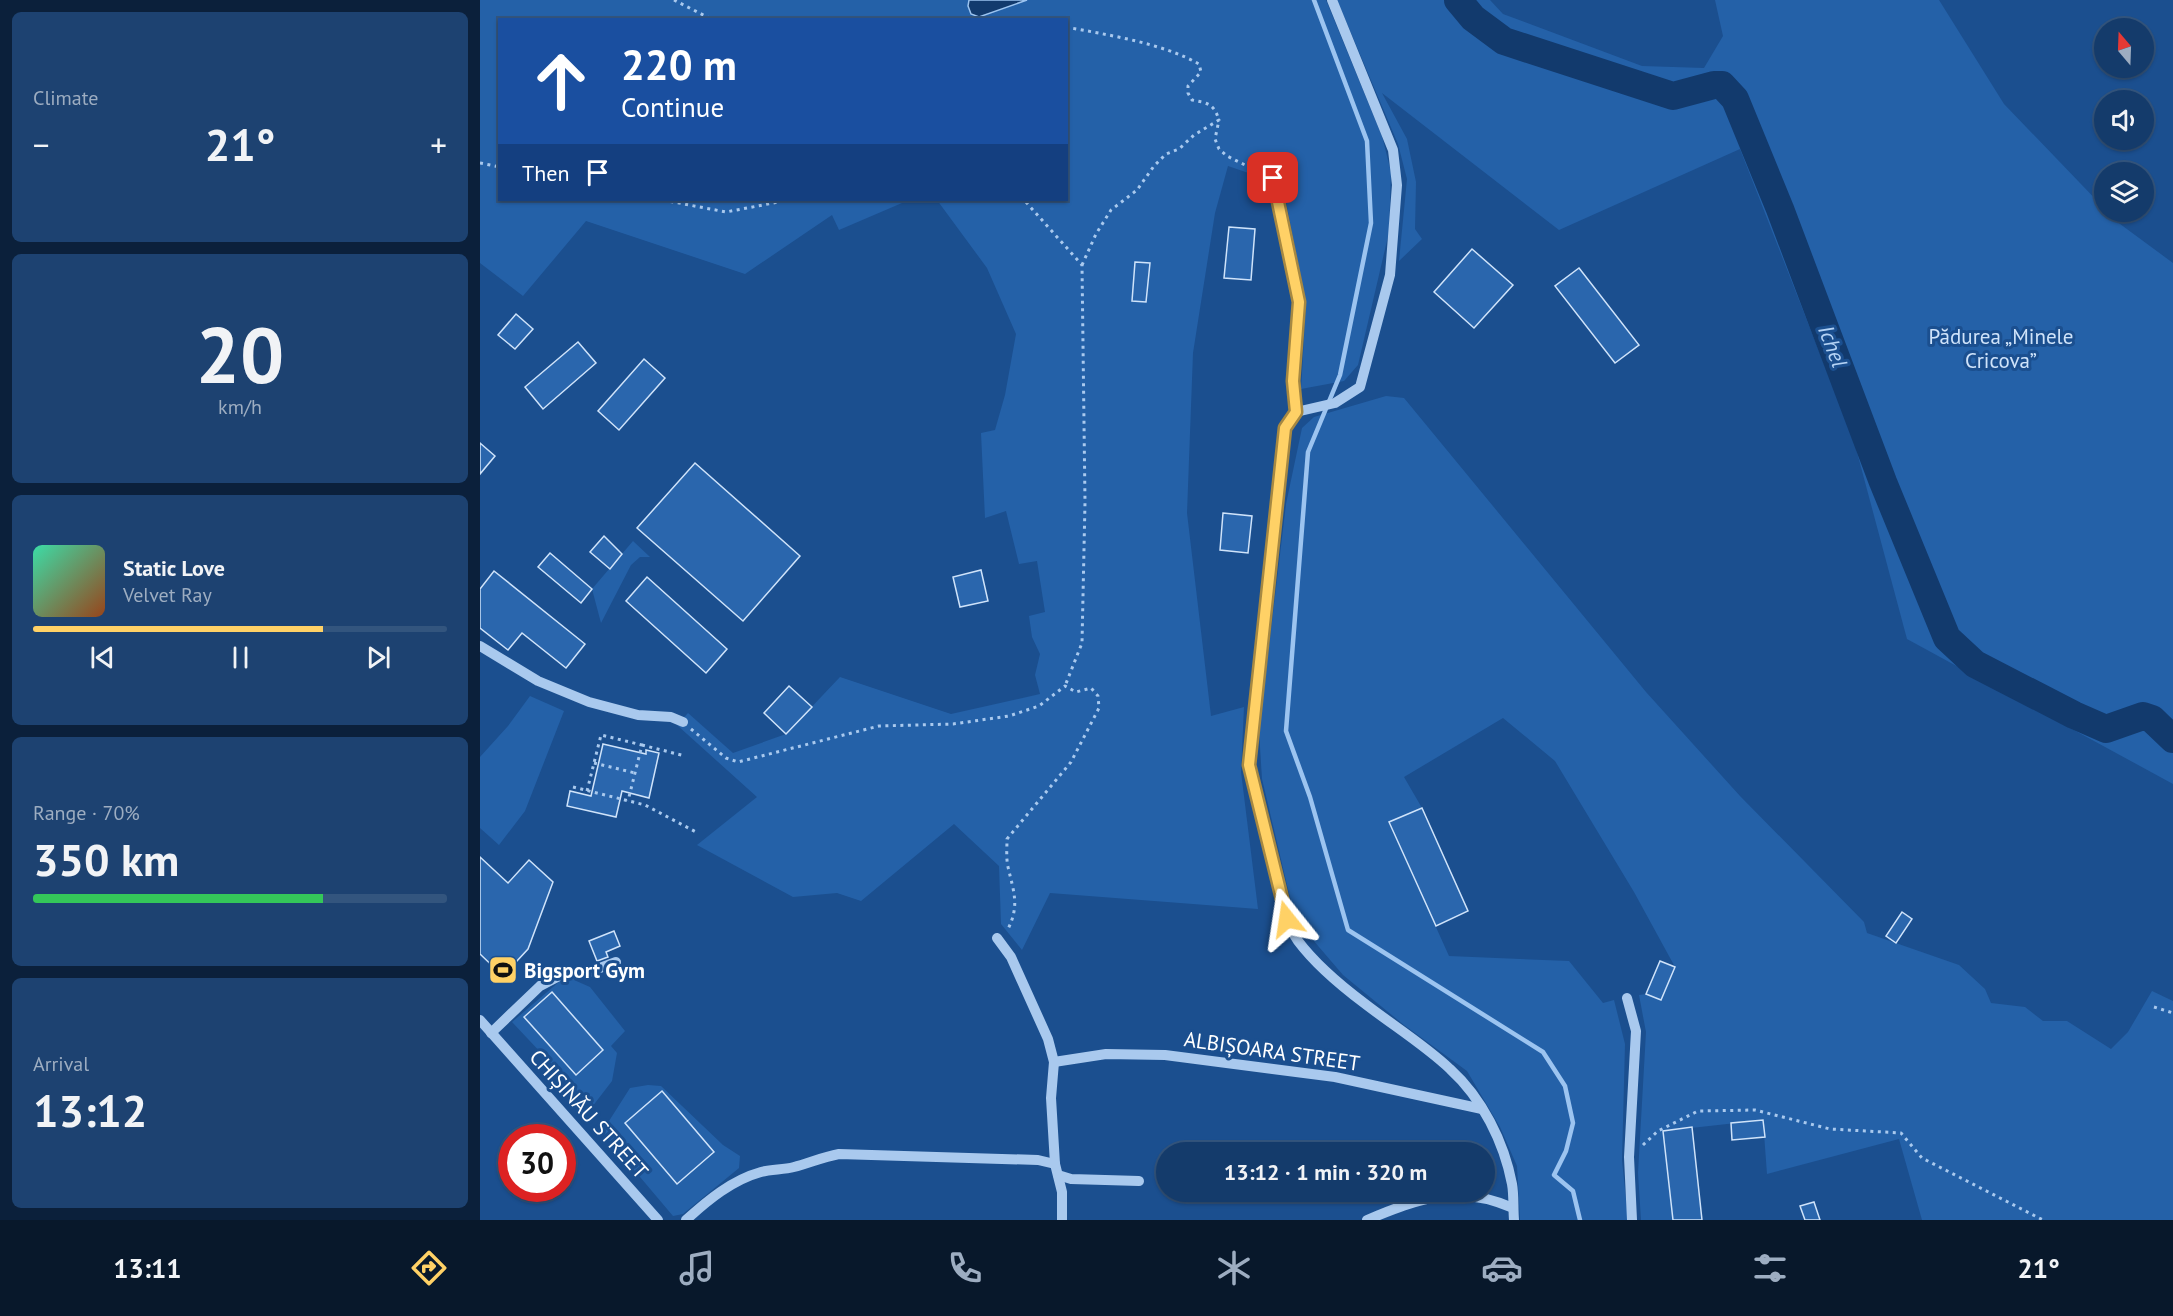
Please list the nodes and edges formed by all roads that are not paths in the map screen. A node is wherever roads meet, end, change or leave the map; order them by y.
1 (1332, 0) edge
2 (1273, 178) road end
3 (1296, 412) junction
4 (480, 646) edge
5 (683, 722) road end
6 (999, 941) road end
7 (616, 962) dead end
8 (1627, 998) dead end
9 (480, 1020) edge
10 (491, 1033) junction
11 (1054, 1062) junction
12 (1482, 1109) junction
13 (1057, 1169) junction
14 (1139, 1181) dead end
15 (1513, 1208) junction
16 (658, 1220) edge
17 (686, 1220) edge
18 (1062, 1220) edge
19 (1367, 1220) edge
20 (1514, 1220) edge
21 (1632, 1220) edge

1 - 3 street
2 - 3 street
3 - 12 street
4 - 5 street
6 - 11 street
7 - 10 street
8 - 21 street
9 - 10 street, CHIȘINĂU STREET
10 - 16 street, CHIȘINĂU STREET
11 - 12 street, ALBIȘOARA STREET
11 - 13 street
12 - 15 street
13 - 14 street
13 - 17 street
13 - 18 street
15 - 19 street
15 - 20 street

